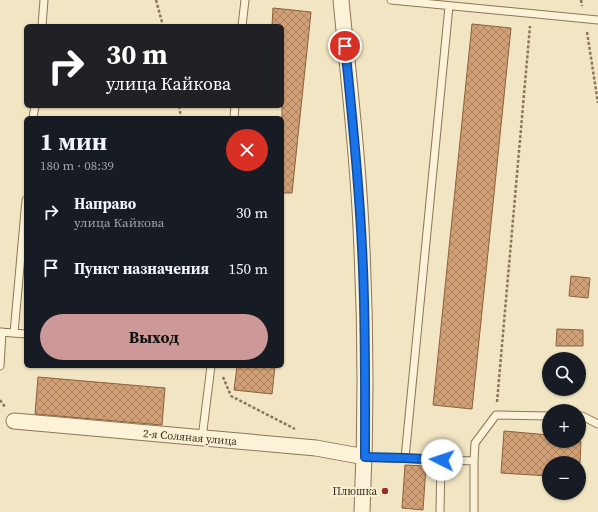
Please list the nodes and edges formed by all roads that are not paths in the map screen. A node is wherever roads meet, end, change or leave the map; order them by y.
1 (44, 0) edge
2 (245, 0) edge
3 (341, 0) edge
4 (391, 0) edge
5 (449, 6) junction
6 (598, 20) edge
7 (42, 24) edge
8 (242, 24) edge
9 (24, 222) edge
10 (1, 332) edge
11 (14, 333) junction
12 (24, 334) edge
13 (0, 366) edge
14 (211, 368) edge
15 (542, 416) edge
16 (586, 418) edge
17 (14, 421) dead end
18 (598, 424) edge
19 (202, 438) junction
20 (365, 457) junction
21 (405, 458) junction
22 (442, 460) junction
23 (474, 461) junction
24 (362, 512) edge
25 (440, 512) edge
26 (474, 512) edge

1 - 7 lane
2 - 8 lane
3 - 20 street
4 - 5 lane
5 - 6 lane
5 - 21 lane
9 - 11 lane
10 - 11 lane
10 - 13 lane
11 - 12 lane
14 - 19 lane
15 - 23 lane
16 - 18 lane
17 - 19 street, 2-я Соляная улица
19 - 20 street, 2-я Соляная улица
20 - 21 lane
20 - 24 street
21 - 22 lane
22 - 23 lane
22 - 25 lane
23 - 26 lane

